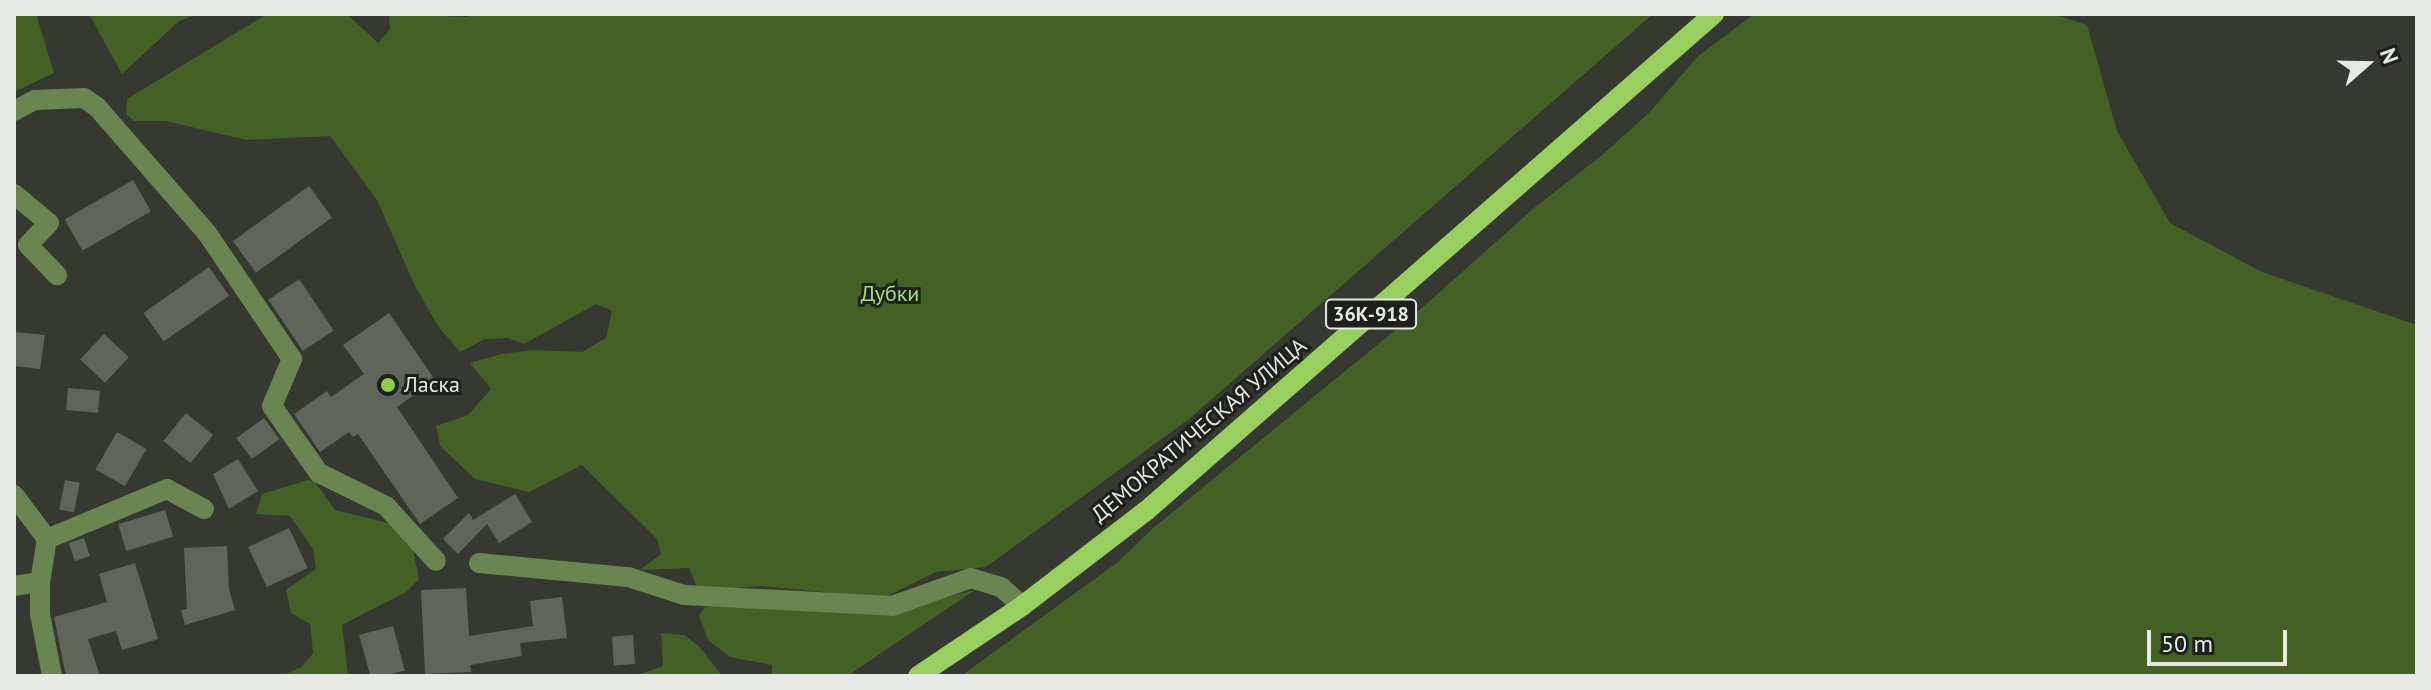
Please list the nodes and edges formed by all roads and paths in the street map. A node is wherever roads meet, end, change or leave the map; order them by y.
1 (1714, 14) edge
2 (14, 111) edge
3 (14, 194) edge
4 (57, 275) dead end
5 (14, 495) edge
6 (204, 509) dead end
7 (47, 539) junction
8 (436, 561) dead end
9 (479, 563) dead end
10 (40, 582) junction
11 (14, 586) edge
12 (1022, 606) junction
13 (52, 676) edge
14 (918, 676) edge

1 - 12 main road, ДЕМОКРАТИЧЕСКАЯ УЛИЦА / 36К-918
2 - 8 street
3 - 4 street
5 - 7 street
6 - 7 street
7 - 10 street
9 - 12 street
10 - 11 street
10 - 13 street
12 - 14 main road, ДЕМОКРАТИЧЕСКАЯ УЛИЦА / 36К-918

